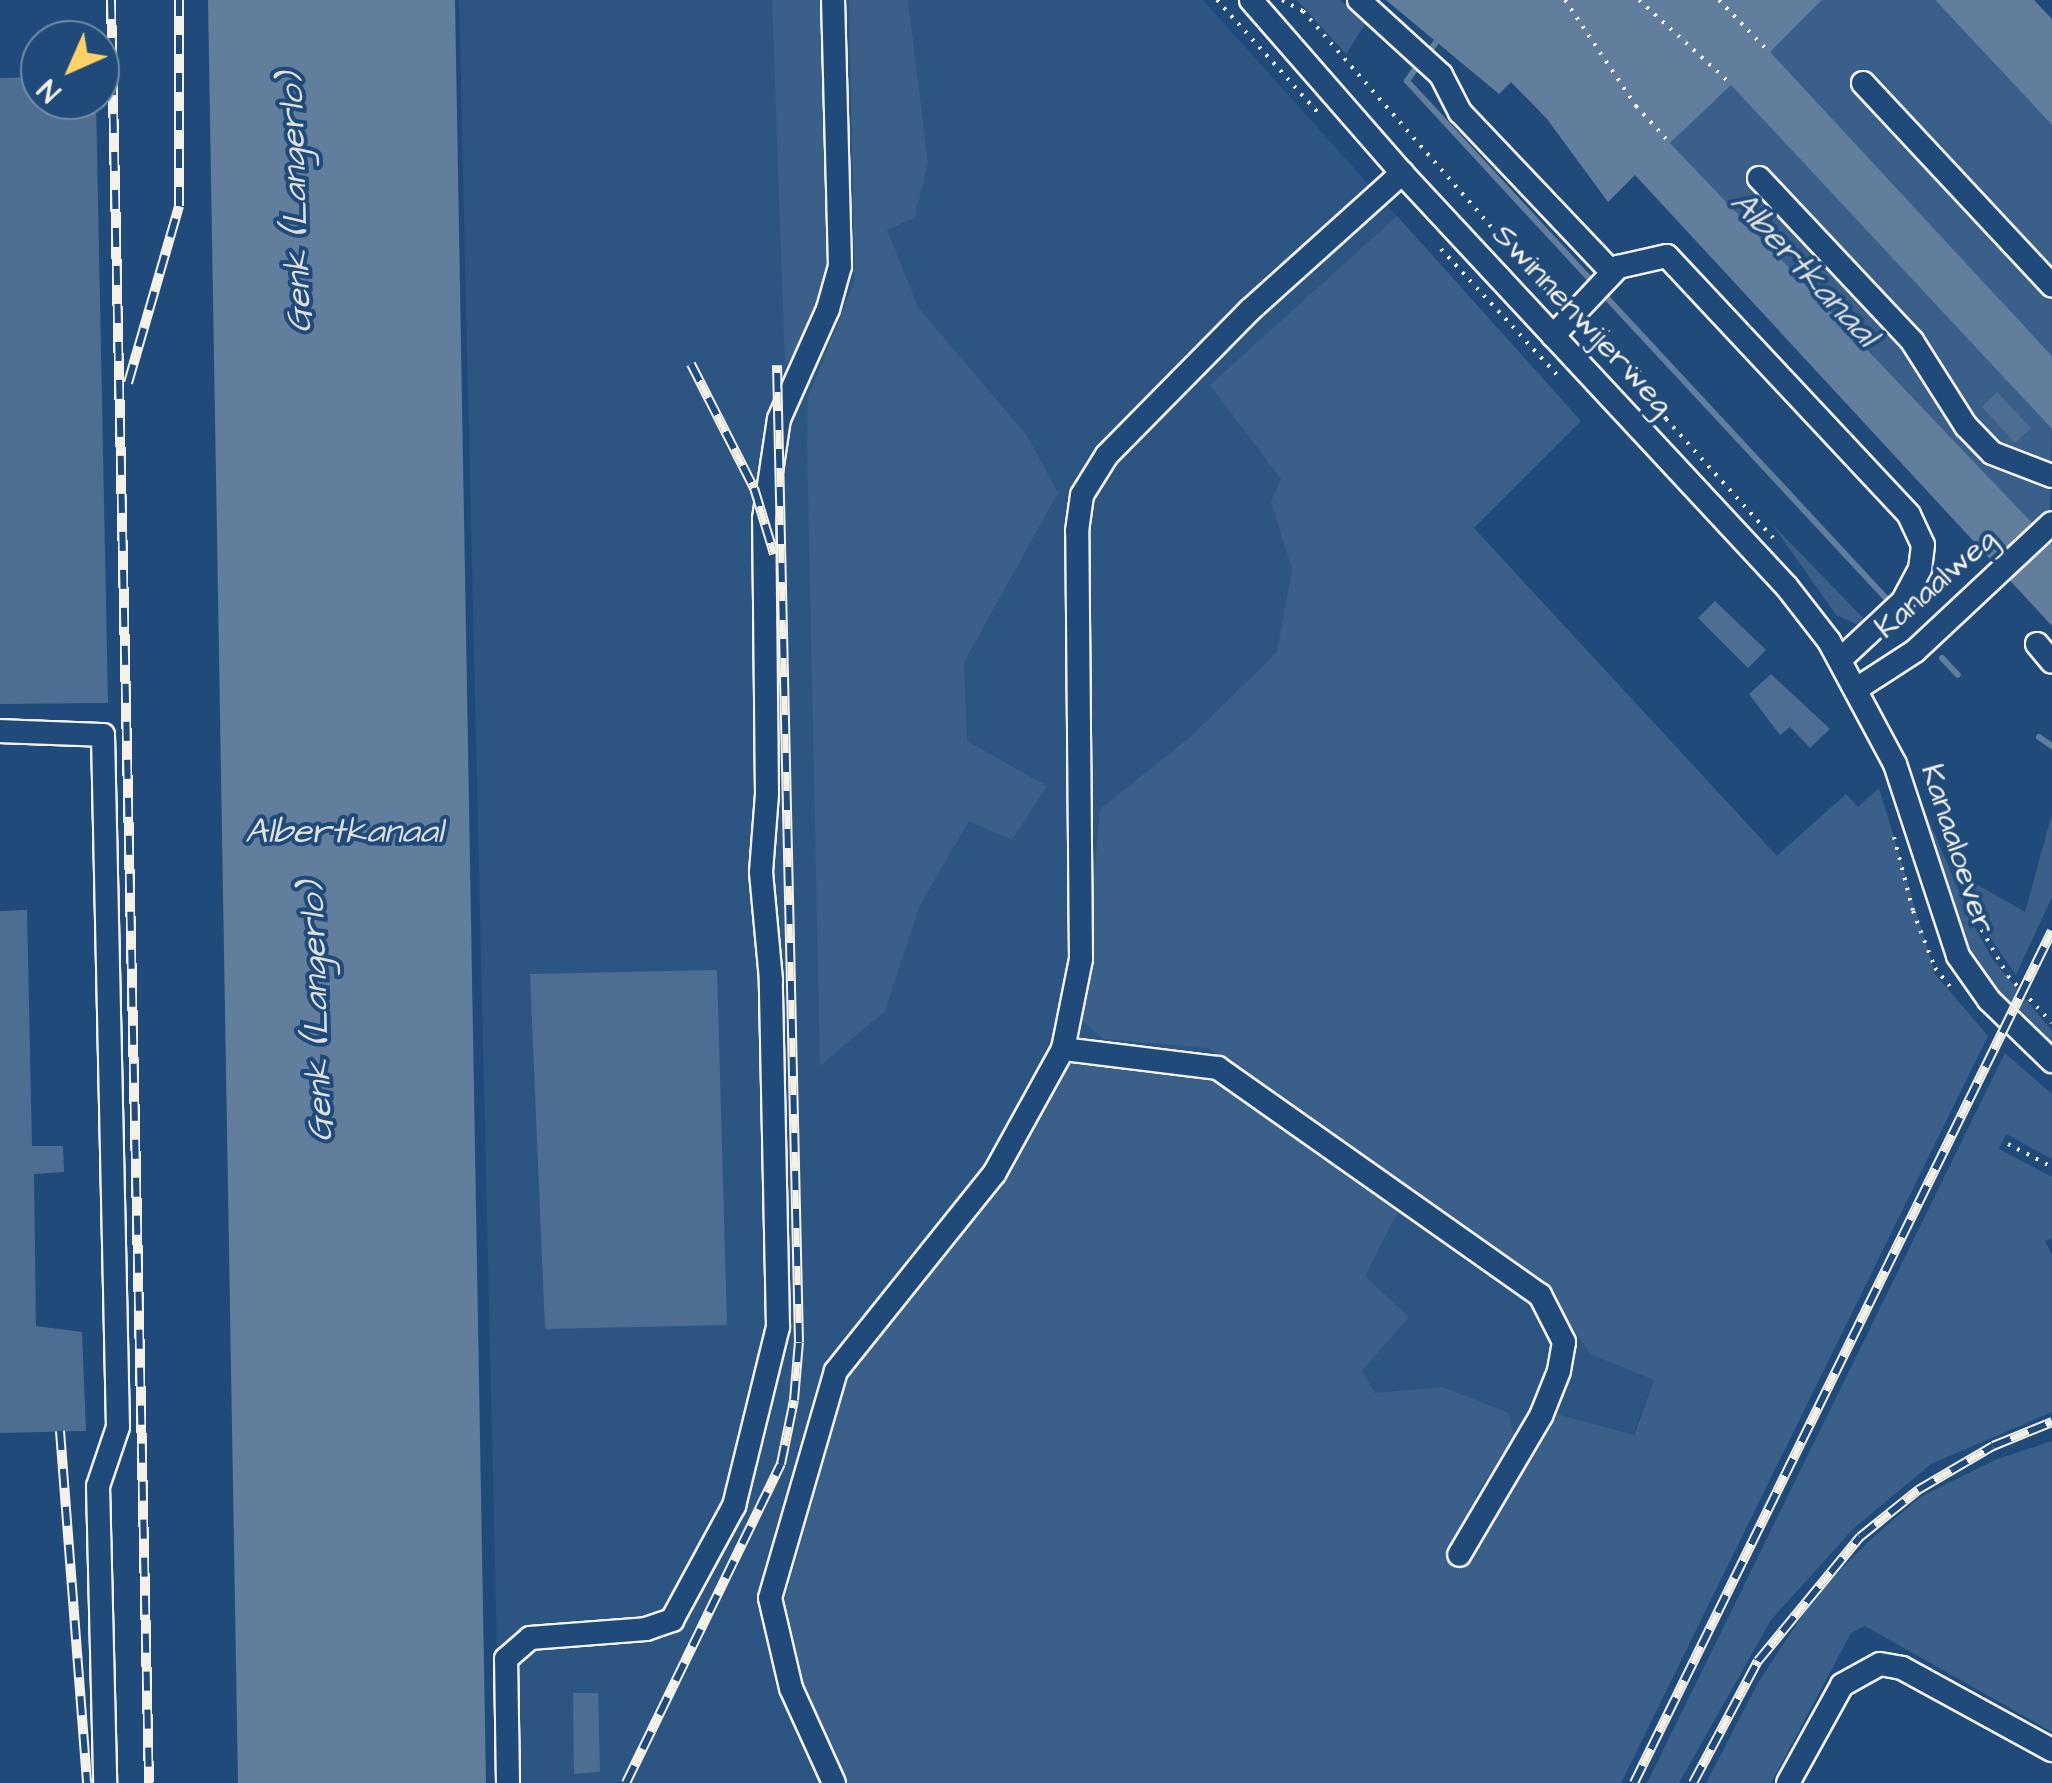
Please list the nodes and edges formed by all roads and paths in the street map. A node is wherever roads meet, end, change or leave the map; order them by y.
1 (833, 0) edge
2 (1251, 0) edge
3 (1282, 0) edge
4 (1359, 0) edge
5 (1565, 0) edge
6 (1639, 0) edge
7 (1719, 0) edge
8 (1769, 52) dead end
9 (1863, 83) dead end
10 (1731, 84) dead end
11 (1670, 143) dead end
12 (1402, 173) junction
13 (1759, 178) dead end
14 (1612, 272) junction
15 (2052, 286) edge
16 (1569, 315) junction
17 (1552, 336) junction
18 (2052, 476) edge
19 (2052, 523) edge
20 (1767, 527) dead end
21 (1842, 659) junction
22 (1858, 688) junction
23 (0, 731) edge
24 (1959, 888) dead end
25 (2052, 1023) edge
26 (1063, 1049) junction
27 (2052, 1062) edge
28 (2008, 1144) dead end
29 (2052, 1167) edge
30 (1460, 1555) dead end
31 (2052, 1750) edge
32 (105, 1783) edge
33 (508, 1783) edge
34 (834, 1783) edge
35 (1788, 1783) edge

1 - 33 street
2 - 12 street, Swinnenwijerweg
3 - 16 path
4 - 14 street
5 - 11 path
6 - 10 path
7 - 8 path
9 - 15 street
12 - 17 street, Swinnenwijerweg
12 - 26 street
13 - 18 street
14 - 16 street
14 - 21 street
16 - 17 street
16 - 20 path
17 - 21 street, Swinnenwijerweg
19 - 22 street, Kanaalweg
21 - 22 street, Swinnenwijerweg
22 - 27 street, Kanaaloever
23 - 32 street
24 - 25 path
26 - 30 street
26 - 34 street
28 - 29 path
31 - 35 street

